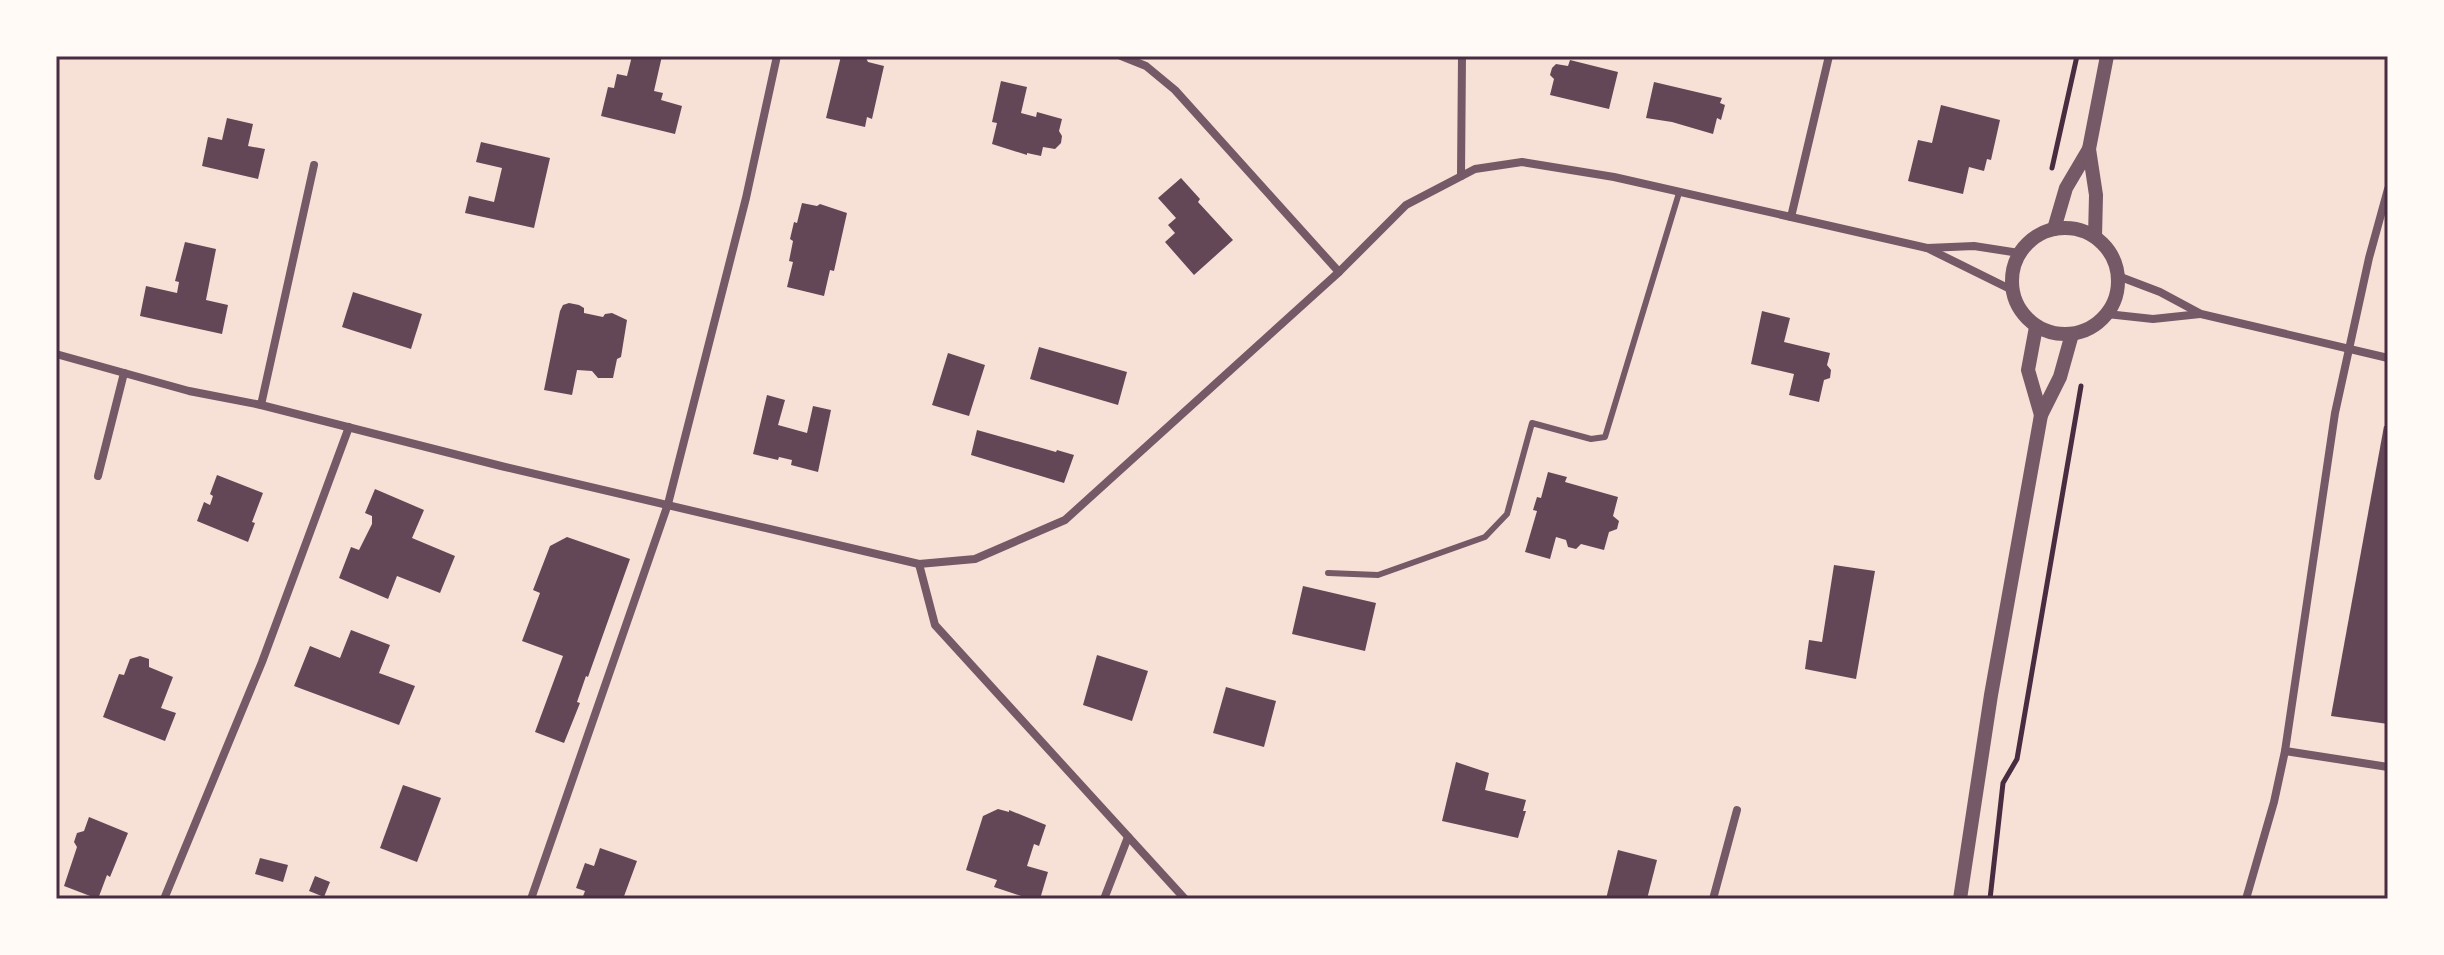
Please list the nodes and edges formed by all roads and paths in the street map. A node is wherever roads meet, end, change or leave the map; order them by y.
1 (777, 56) edge
2 (1121, 56) edge
3 (1462, 56) edge
4 (1829, 56) edge
5 (2077, 56) edge
6 (2107, 56) edge
7 (2089, 149) junction
8 (314, 165) dead end
9 (2051, 170) dead end
10 (1461, 176) junction
11 (2388, 189) edge
12 (1679, 193) junction
13 (1791, 217) junction
14 (2054, 229) junction
15 (2095, 237) junction
16 (1927, 248) junction
17 (2019, 253) junction
18 (1339, 272) junction
19 (2118, 276) junction
20 (2012, 290) junction
21 (2107, 314) junction
22 (2201, 314) junction
23 (2036, 327) junction
24 (2072, 334) junction
25 (2350, 348) junction
26 (56, 354) edge
27 (2388, 358) edge
28 (124, 373) junction
29 (2082, 381) dead end
30 (261, 405) junction
31 (2041, 415) junction
32 (349, 427) junction
33 (98, 476) dead end
34 (668, 504) junction
35 (919, 564) junction
36 (1328, 573) dead end
37 (2285, 751) junction
38 (2388, 767) edge
39 (1737, 810) dead end
40 (1128, 837) junction
41 (164, 899) edge
42 (531, 899) edge
43 (1104, 899) edge
44 (1185, 899) edge
45 (1713, 899) edge
46 (1960, 899) edge
47 (1990, 899) edge
48 (2246, 899) edge

1 - 34 street
2 - 18 street
3 - 10 street
4 - 13 street
5 - 9 path
6 - 7 street
7 - 14 street
7 - 15 street
8 - 30 street
10 - 12 street
10 - 18 street
11 - 25 street
12 - 13 street
12 - 36 lane
13 - 16 street
14 - 15 street
14 - 17 street
15 - 19 street
16 - 17 street
16 - 20 street
17 - 20 street
18 - 35 street
19 - 21 street
19 - 22 street
20 - 23 street
21 - 22 street
21 - 24 street
22 - 25 street
23 - 24 street
23 - 31 street
24 - 31 street
25 - 27 street
25 - 37 street
26 - 28 street
28 - 30 street
28 - 33 street
29 - 47 path
30 - 32 street
31 - 46 street
32 - 34 street
32 - 41 street
34 - 35 street
34 - 42 street
35 - 40 street
37 - 38 street
37 - 48 street
39 - 45 street
40 - 43 street
40 - 44 street

